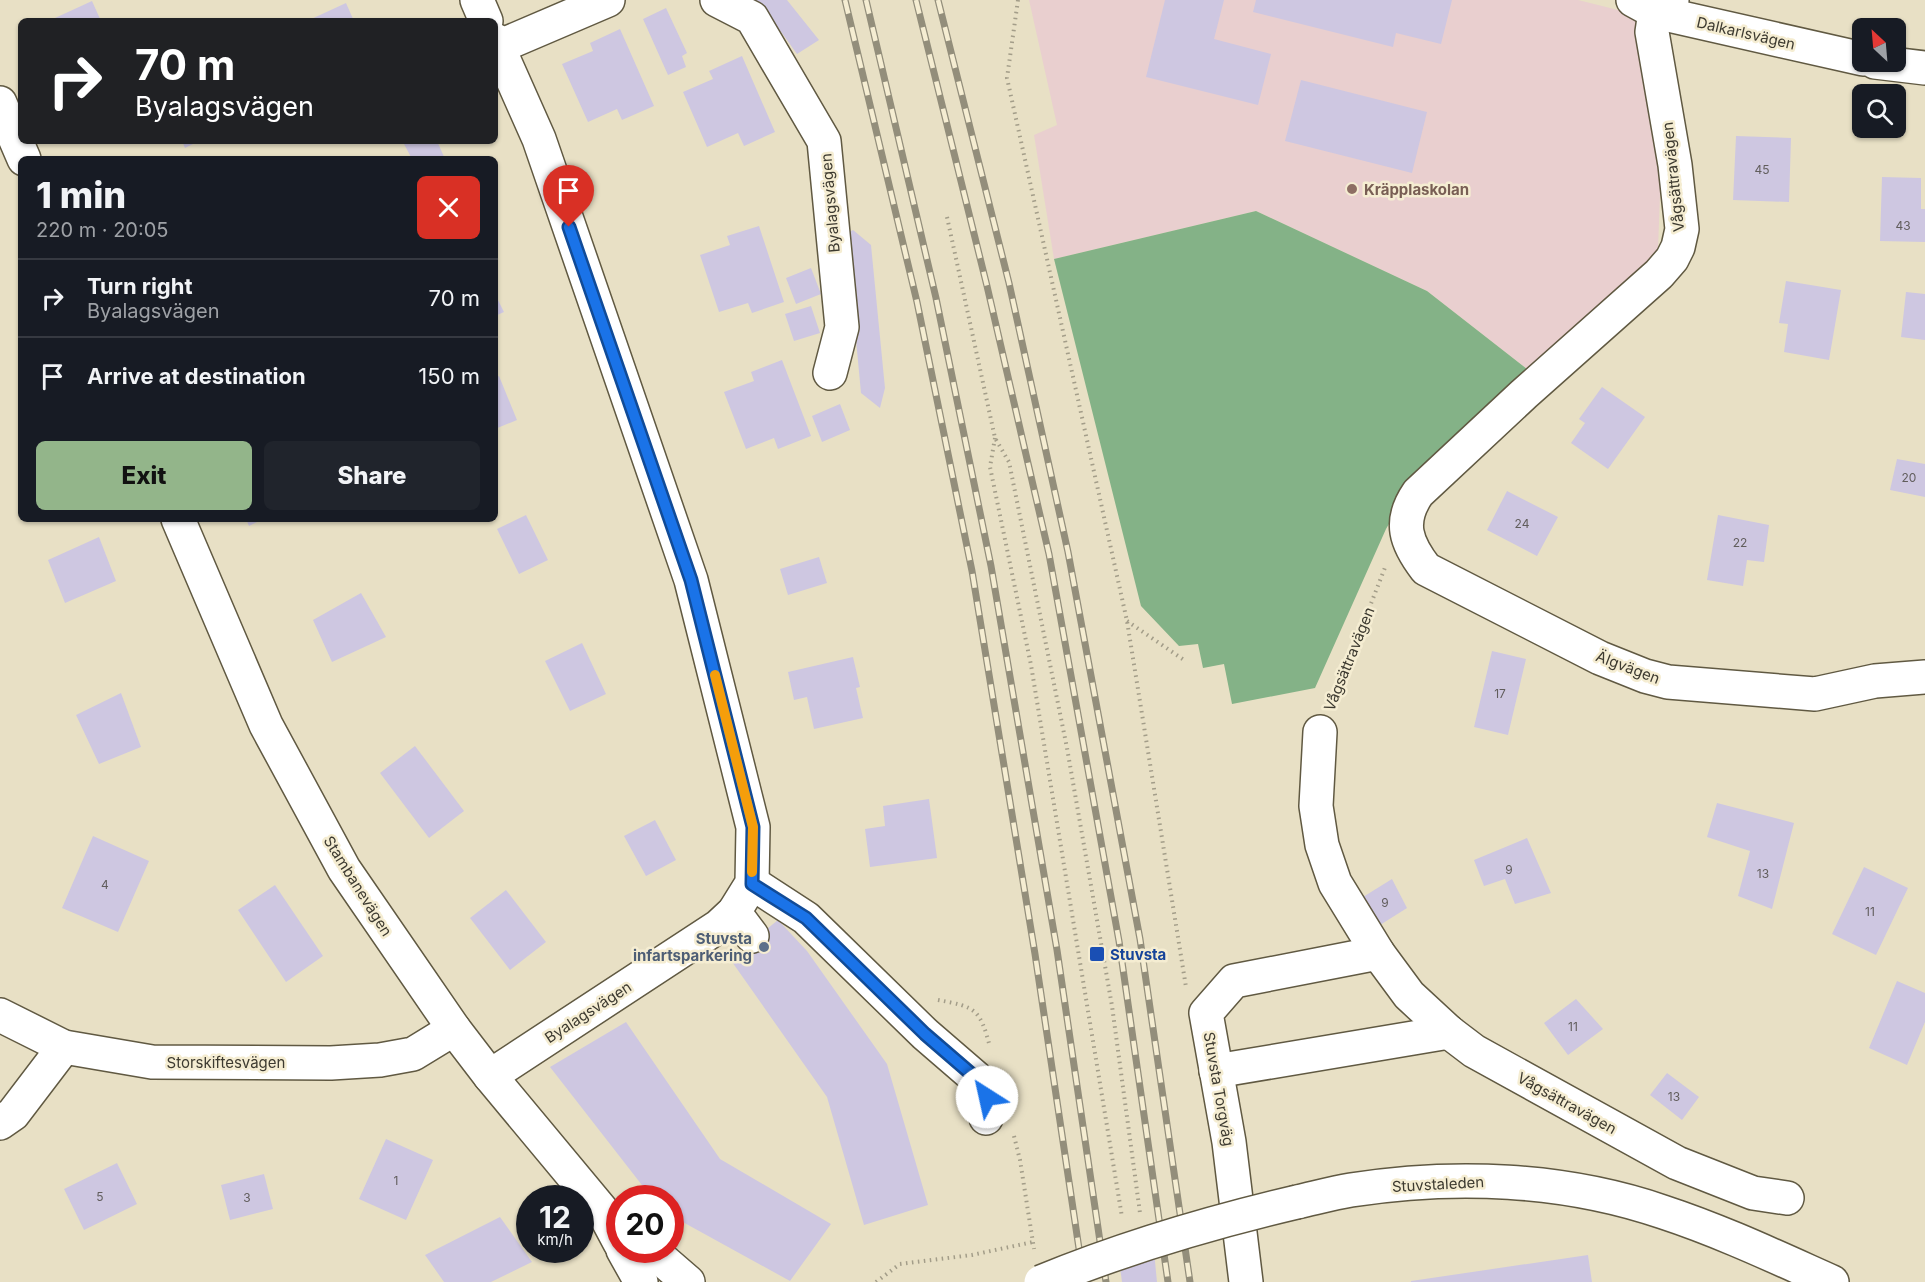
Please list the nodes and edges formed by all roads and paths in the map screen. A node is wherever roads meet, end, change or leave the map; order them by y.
1 (477, 0) edge
2 (608, 0) edge
3 (717, 0) edge
4 (1018, 0) edge
5 (1653, 4) edge
6 (485, 18) edge
7 (498, 34) edge
8 (498, 47) edge
9 (1852, 56) edge
10 (1906, 66) edge
11 (1925, 68) edge
12 (0, 103) edge
13 (23, 156) edge
14 (947, 217) dead end
15 (831, 373) dead end
16 (995, 438) junction
17 (179, 522) edge
18 (1406, 532) junction
19 (1127, 621) junction
20 (1184, 660) dead end
21 (1925, 677) edge
22 (1320, 732) joint
23 (752, 884) junction
24 (1378, 953) junction
25 (1186, 988) dead end
26 (0, 1016) edge
27 (454, 1029) junction
28 (1449, 1032) junction
29 (64, 1047) junction
30 (1216, 1071) junction
31 (490, 1076) junction
32 (986, 1118) dead end
33 (0, 1123) edge
34 (1787, 1198) dead end
35 (606, 1211) edge
36 (1140, 1217) dead end
37 (1123, 1221) dead end
38 (1033, 1242) dead end
39 (630, 1263) edge
40 (666, 1263) edge
41 (641, 1282) edge
42 (688, 1282) edge
43 (876, 1282) edge
44 (1041, 1282) edge
45 (1246, 1282) edge
46 (1832, 1282) edge

1 - 6 street
2 - 7 street
3 - 15 street, Byalagsvägen
4 - 19 path
5 - 9 street, Dalkarlsvägen
5 - 18 street, Vågsättravägen
8 - 23 street
10 - 11 street
12 - 13 street
14 - 16 path
16 - 36 path
16 - 37 path
17 - 27 street, Stambanevägen
18 - 21 street, Älgvägen
18 - 22 path, Vågsättravägen
19 - 20 path
19 - 25 path
22 - 24 street, Vågsättravägen
23 - 31 street, Byalagsvägen
23 - 32 street
24 - 28 street, Vågsättravägen
24 - 30 street, Stuvsta Torgväg
26 - 29 street, Storskiftesvägen
27 - 29 street, Storskiftesvägen
27 - 31 street, Stambanevägen
28 - 30 street
28 - 34 street, Vågsättravägen
29 - 33 street
30 - 45 street, Stuvsta Torgväg
31 - 35 street, Stambanevägen
38 - 43 path
39 - 41 street
40 - 42 street
44 - 46 street, Stuvstaleden, bridge

